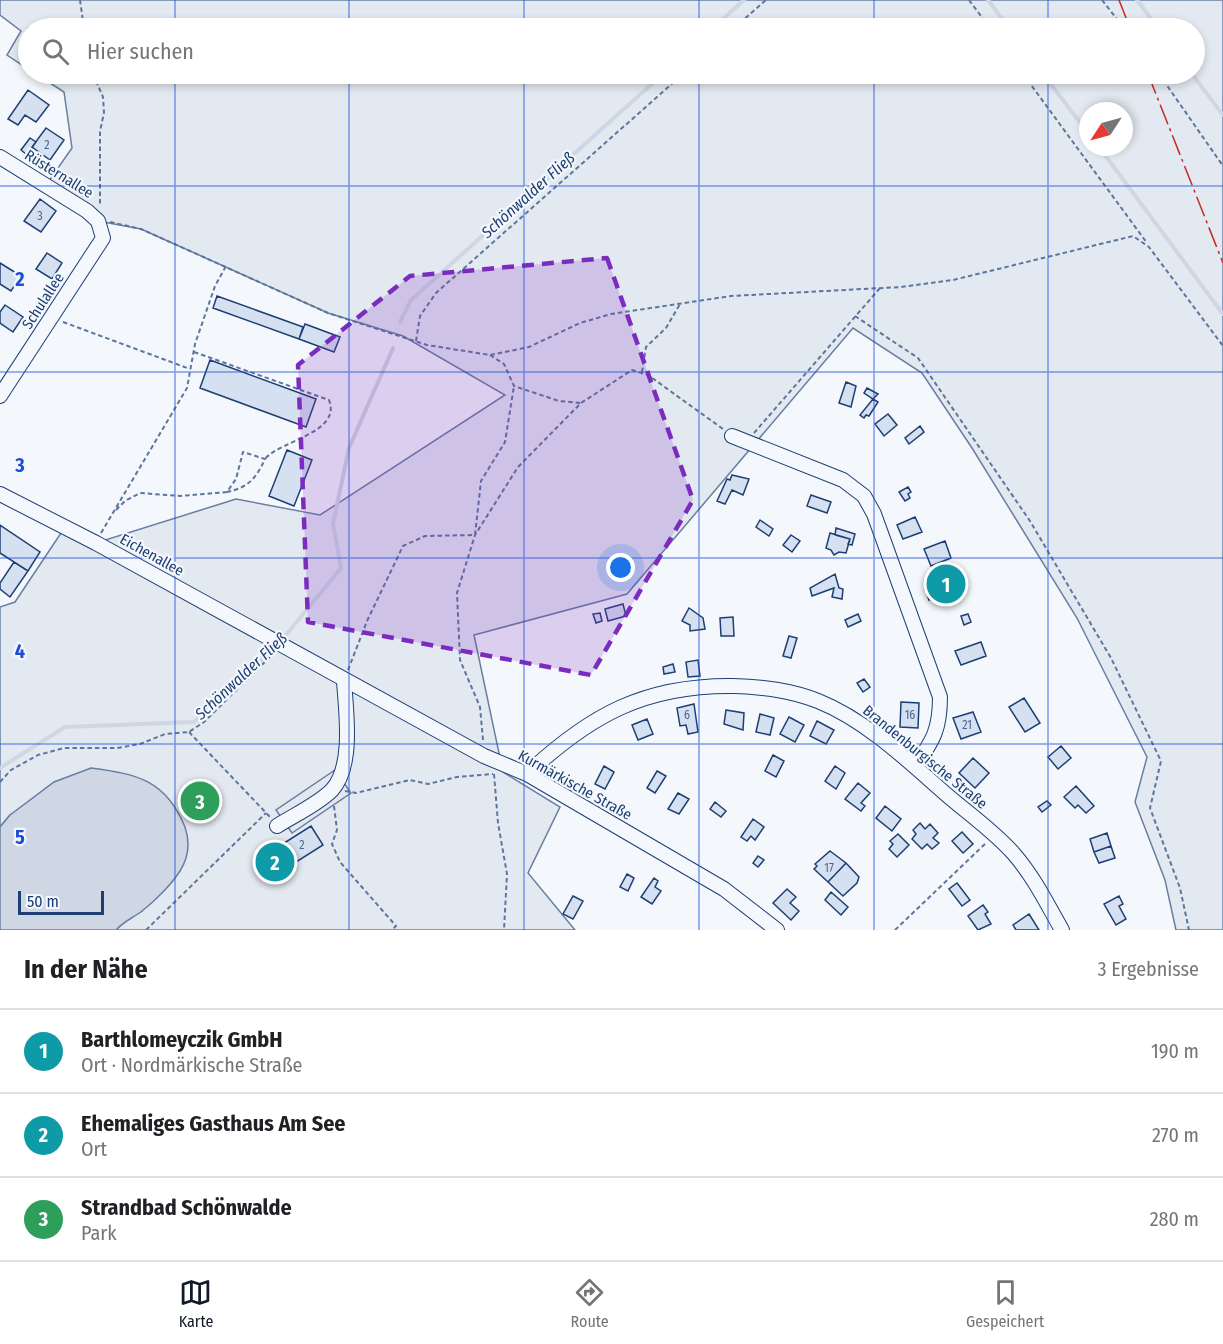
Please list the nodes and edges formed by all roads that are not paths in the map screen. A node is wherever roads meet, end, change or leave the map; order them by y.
1 (0, 157) edge
2 (98, 221) joint
3 (0, 396) edge
4 (732, 436) road end
5 (0, 494) edge
6 (281, 646) joint
7 (344, 681) junction
8 (915, 767) junction
9 (527, 774) junction
10 (277, 826) dead end
11 (777, 930) edge
12 (1062, 930) edge

1 - 2 street, Rüsternallee
2 - 3 street, Schulallee
4 - 8 street
5 - 6 street, Eichenallee
6 - 7 street, Kurmärkische Straße
7 - 9 street, Kurmärkische Straße
7 - 10 street
8 - 9 street, Brandenburgische Straße
8 - 12 street, Brandenburgische Straße
9 - 11 street, Kurmärkische Straße

